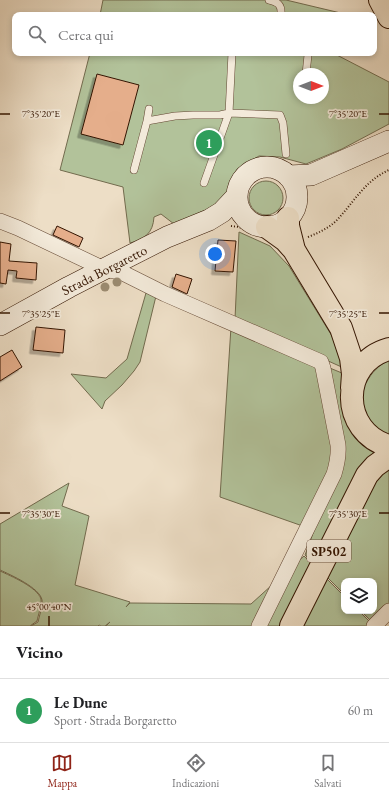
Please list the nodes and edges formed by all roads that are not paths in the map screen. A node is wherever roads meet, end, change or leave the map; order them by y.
1 (269, 0) edge
2 (380, 0) edge
3 (282, 12) edge
4 (389, 17) edge
5 (232, 56) edge
6 (308, 56) edge
7 (307, 68) edge
8 (149, 109) dead end
9 (229, 113) junction
10 (147, 121) junction
11 (389, 141) edge
12 (286, 154) dead end
13 (134, 170) dead end
14 (204, 183) dead end
15 (299, 193) junction
16 (237, 196) junction
17 (0, 221) edge
18 (241, 225) junction
19 (298, 245) junction
20 (104, 269) junction
21 (0, 325) edge
22 (341, 328) junction
23 (386, 350) edge
24 (352, 388) junction
25 (359, 425) junction
26 (389, 446) edge
27 (389, 456) edge
28 (367, 475) junction
29 (389, 611) edge
30 (259, 626) edge
31 (291, 626) edge
32 (374, 626) edge

1 - 3 lane
2 - 4 main road
5 - 9 lane
6 - 7 lane
8 - 10 lane
9 - 10 lane
9 - 12 lane
9 - 14 lane
10 - 13 lane
11 - 15 street
15 - 16 street
15 - 18 street
15 - 19 main road
16 - 18 street
16 - 18 street, Strada Borgaretto
17 - 20 street
18 - 19 main road
18 - 20 street, Strada Borgaretto
19 - 22 main road
20 - 21 street, Strada Borgaretto
20 - 30 street
22 - 23 main road
22 - 24 main road
23 - 24 main road, SP502
24 - 25 main road, SP502
25 - 26 main road, SP502
25 - 28 main road, SP502
27 - 28 main road, SP502
28 - 31 main road, SP502
29 - 32 street

